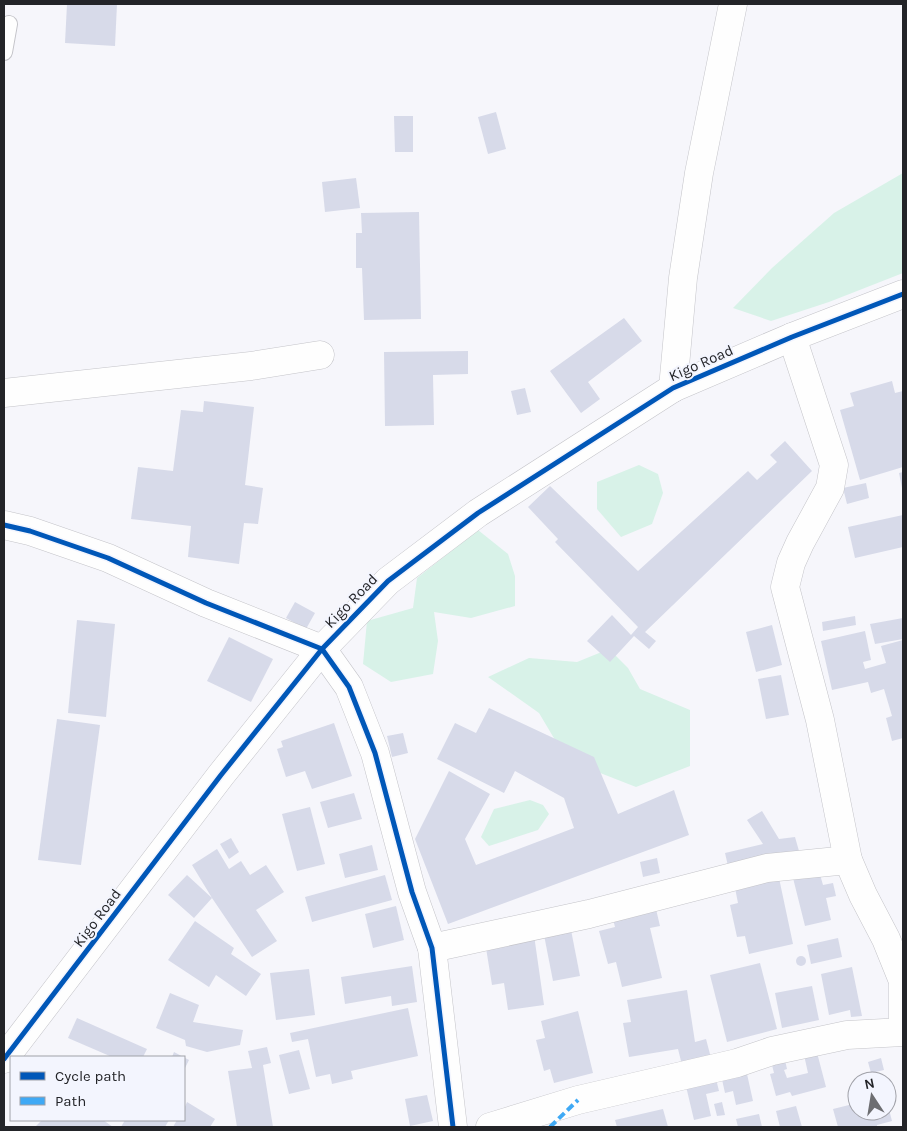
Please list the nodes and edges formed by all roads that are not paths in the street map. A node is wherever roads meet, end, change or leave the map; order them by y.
1 (733, 4) edge
2 (8, 24) dead end
3 (4, 52) edge
4 (903, 294) edge
5 (792, 337) junction
6 (320, 354) dead end
7 (674, 388) junction
8 (4, 393) edge
9 (4, 524) edge
10 (322, 649) junction
11 (848, 860) junction
12 (432, 948) junction
13 (903, 1030) edge
14 (4, 1059) edge
15 (453, 1127) edge
16 (490, 1127) edge

1 - 7 street
2 - 3 lane
4 - 5 street, Kigo Road
5 - 7 street, Kigo Road
5 - 11 street
6 - 8 street
7 - 10 street, Kigo Road
9 - 10 street
10 - 12 street
10 - 14 street, Kigo Road
11 - 12 street
11 - 13 street
12 - 15 street
13 - 16 street

